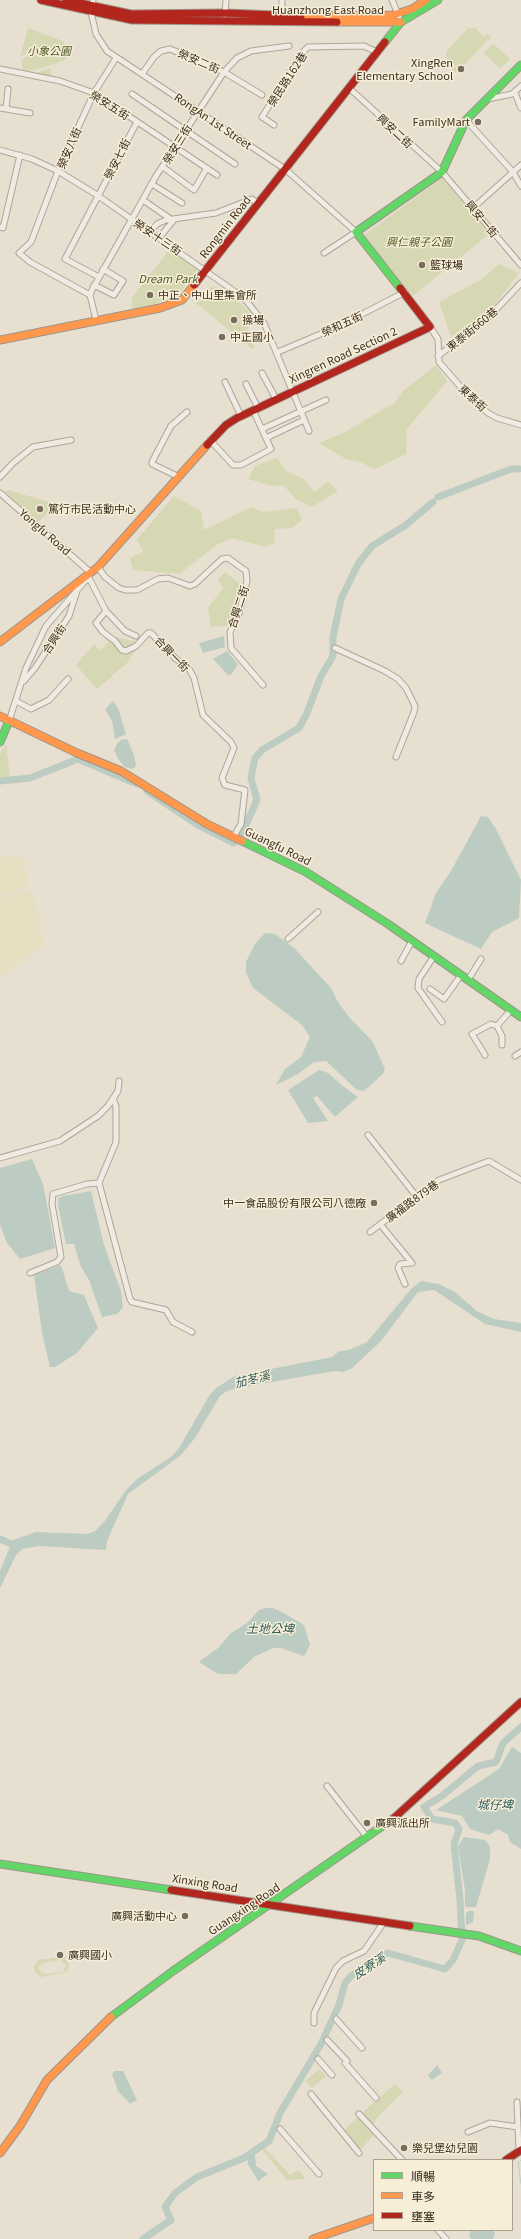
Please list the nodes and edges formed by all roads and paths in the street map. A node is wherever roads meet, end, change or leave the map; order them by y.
1 (41, 0) edge
2 (66, 0) edge
3 (226, 0) edge
4 (282, 0) edge
5 (392, 0) edge
6 (426, 0) edge
7 (438, 0) edge
8 (92, 6) edge
9 (398, 14) junction
10 (225, 16) junction
11 (281, 18) junction
12 (401, 22) junction
13 (289, 46) dead end
14 (377, 52) junction
15 (116, 58) junction
16 (521, 65) edge
17 (0, 69) edge
18 (224, 72) junction
19 (142, 74) junction
20 (521, 86) edge
21 (349, 88) junction
22 (8, 89) dead end
23 (94, 93) junction
24 (515, 93) junction
25 (132, 94) dead end
26 (262, 95) dead end
27 (487, 99) junction
28 (3, 108) edge
29 (521, 108) edge
30 (198, 111) junction
31 (30, 112) dead end
32 (466, 120) junction
33 (137, 122) junction
34 (274, 125) dead end
35 (186, 130) junction
36 (175, 147) junction
37 (0, 150) edge
38 (20, 155) junction
39 (235, 164) dead end
40 (521, 164) edge
41 (162, 167) junction
42 (207, 168) junction
43 (285, 169) junction
44 (58, 171) junction
45 (442, 172) junction
46 (513, 172) junction
47 (217, 175) dead end
48 (152, 184) junction
49 (521, 186) edge
50 (98, 196) junction
51 (143, 200) junction
52 (182, 203) dead end
53 (257, 203) junction
54 (473, 208) junction
55 (133, 220) junction
56 (173, 221) junction
57 (0, 227) edge
58 (150, 232) junction
59 (356, 232) junction
60 (159, 238) junction
61 (324, 253) dead end
62 (521, 265) edge
63 (103, 269) junction
64 (205, 270) junction
65 (99, 277) junction
66 (521, 283) edge
67 (94, 285) junction
68 (405, 292) junction
69 (90, 295) junction
70 (96, 320) junction
71 (430, 327) junction
72 (0, 340) edge
73 (278, 352) junction
74 (438, 356) junction
75 (262, 373) dead end
76 (225, 382) dead end
77 (246, 384) dead end
78 (293, 391) junction
79 (276, 399) junction
80 (326, 400) dead end
81 (255, 409) junction
82 (187, 412) dead end
83 (301, 412) junction
84 (241, 416) junction
85 (304, 420) junction
86 (521, 425) edge
87 (262, 429) junction
88 (309, 430) dead end
89 (266, 438) junction
90 (71, 440) dead end
91 (210, 440) junction
92 (177, 476) junction
93 (0, 477) edge
94 (0, 493) edge
95 (98, 567) junction
96 (89, 574) junction
97 (77, 590) junction
98 (106, 611) junction
99 (136, 636) dead end
100 (0, 642) edge
101 (336, 648) dead end
102 (68, 679) dead end
103 (22, 683) junction
104 (263, 685) dead end
105 (16, 701) junction
106 (0, 716) edge
107 (9, 721) junction
108 (0, 742) edge
109 (396, 757) dead end
110 (234, 836) junction
111 (318, 912) dead end
112 (288, 939) dead end
113 (412, 941) junction
114 (434, 956) junction
115 (481, 959) dead end
116 (401, 961) dead end
117 (464, 977) junction
118 (430, 989) dead end
119 (511, 1010) junction
120 (521, 1017) edge
121 (442, 1022) dead end
122 (497, 1026) junction
123 (502, 1045) dead end
124 (521, 1052) edge
125 (485, 1055) dead end
126 (515, 1056) dead end
127 (118, 1081) dead end
128 (113, 1098) junction
129 (368, 1135) dead end
130 (0, 1158) edge
131 (521, 1180) edge
132 (99, 1183) junction
133 (417, 1197) junction
134 (380, 1224) junction
135 (370, 1232) dead end
136 (30, 1273) dead end
137 (405, 1284) dead end
138 (192, 1332) dead end
139 (521, 1702) edge
140 (327, 1786) dead end
141 (367, 1838) junction
142 (0, 1864) edge
143 (269, 1904) junction
144 (384, 1922) junction
145 (521, 1951) edge
146 (336, 2019) dead end
147 (314, 2023) dead end
148 (328, 2040) dead end
149 (362, 2048) dead end
150 (318, 2059) dead end
151 (332, 2075) dead end
152 (311, 2094) dead end
153 (376, 2098) dead end
154 (517, 2102) dead end
155 (359, 2114) dead end
156 (518, 2126) junction
157 (280, 2129) dead end
158 (468, 2132) dead end
159 (520, 2150) edge
160 (0, 2153) edge
161 (359, 2153) dead end
162 (401, 2159) edge
163 (507, 2159) edge
164 (319, 2174) dead end
165 (373, 2218) edge
166 (439, 2231) edge
167 (314, 2239) edge
168 (446, 2239) edge

1 - 8 street, Huanzhong East Road
2 - 8 street, Huanzhong East Road
3 - 10 street
4 - 11 street
5 - 9 street
6 - 9 street
7 - 12 street, Rongmin Road
8 - 10 street, Huanzhong East Road
8 - 15 street, RongAn 1st Street
9 - 11 street, Huanzhong East Road
9 - 12 street
10 - 11 street, Huanzhong East Road
11 - 12 street, Huanzhong East Road
12 - 14 street, Rongmin Road
13 - 18 street, 榮安三街
14 - 21 street, Rongmin Road
14 - 34 street, 榮民路162巷
15 - 19 street, RongAn 1st Street
15 - 23 street, 榮安八街
16 - 27 street
17 - 23 street, 榮安五街
18 - 19 street, 榮安二街
18 - 26 street, 榮安二街
18 - 30 street, 榮安三街
19 - 30 street, RongAn 1st Street
20 - 24 street
21 - 43 street, Rongmin Road
21 - 45 street, 興安二街
22 - 28 street
23 - 33 street, 榮安五街
23 - 44 street, 榮安八街
24 - 27 street
24 - 29 street
25 - 35 street
27 - 32 street
28 - 31 street
30 - 35 street, 榮安三街
30 - 43 street, RongAn 1st Street
32 - 45 street
32 - 46 street
33 - 36 street, 榮安五街
33 - 50 street, 榮安七街
35 - 36 street, 榮安三街
35 - 39 street
36 - 41 street, 榮安三街
36 - 42 street, 榮安五街
37 - 38 street, 榮安十三街
38 - 44 street, 榮安十三街
38 - 57 street
40 - 46 street
41 - 42 street
41 - 48 street, 榮安三街
42 - 47 street, 榮安五街
43 - 53 street, Rongmin Road
43 - 59 street, RongAn 1st Street
44 - 50 street, 榮安十三街
44 - 69 street, 榮安八街
45 - 54 street, 興安一街
45 - 59 street
46 - 49 street
46 - 54 street
48 - 51 street, 榮安三街
48 - 52 street
50 - 55 street, 榮安十三街
50 - 65 street, 榮安七街
51 - 55 street, 榮安三街
51 - 56 street
53 - 56 street
53 - 64 street, Rongmin Road
54 - 62 street, 興安一街
55 - 58 street, 榮安十三街
55 - 63 street, 榮安三街
56 - 58 street
56 - 60 street
58 - 60 street, 榮安十三街
59 - 61 street
59 - 68 street
60 - 64 street, 榮安十三街
63 - 65 street, 榮安三街
63 - 67 street
64 - 70 street, Rongmin Road
64 - 73 street, 榮安十三街
65 - 67 street, 榮安三街
66 - 74 street, 東泰街660巷
67 - 69 street, 榮安三街
68 - 71 street
68 - 73 street, 榮和五街
69 - 70 street
70 - 72 street, Rongmin Road
71 - 74 street
71 - 78 street, Xingren Road Section 2
73 - 78 street, 榮安十三街
74 - 86 street, 東泰街
75 - 79 street
76 - 84 street
77 - 81 street
78 - 79 street, Xingren Road Section 2
78 - 83 street, 榮安十三街
79 - 81 street, Xingren Road Section 2
80 - 83 street
81 - 84 street, Xingren Road Section 2
81 - 87 street
82 - 92 street
83 - 85 street, 榮安十三街
83 - 87 street
84 - 91 street, Xingren Road Section 2
85 - 88 street, 榮安十三街
85 - 89 street
87 - 89 street
89 - 91 street
90 - 93 street
91 - 92 street, Xingren Road Section 2
92 - 95 street, Xingren Road Section 2
94 - 96 street, Yongfu Road
95 - 96 street, Xingren Road Section 2
95 - 104 street, 合興二街
96 - 97 street
96 - 98 street
96 - 100 street, Xingren Road Section 2
97 - 103 street, 合興街
97 - 103 street
98 - 99 street
98 - 110 street, 合興一街
101 - 109 street
102 - 105 street
103 - 105 street
105 - 107 street
106 - 107 street, Guangfu Road
107 - 108 street
107 - 110 street, Guangfu Road
110 - 113 street, Guangfu Road
111 - 112 street
113 - 114 street, Guangfu Road
113 - 116 street
114 - 117 street, Guangfu Road
114 - 121 street
115 - 117 street
117 - 118 street
117 - 119 street, Guangfu Road
119 - 120 street, Guangfu Road
119 - 122 street
122 - 123 street
122 - 125 street
124 - 126 street
127 - 128 street
128 - 130 street
128 - 132 street
129 - 133 street
131 - 133 street, 廣福路879巷
132 - 136 street
132 - 138 street
133 - 134 street, 廣福路879巷
134 - 135 street, 廣福路879巷
134 - 137 street
139 - 141 street, Guangxing Road
140 - 141 street
141 - 143 street, Guangxing Road
142 - 143 street, Xinxing Road
143 - 144 street, Xinxing Road
143 - 160 street, Guangxing Road
144 - 145 street, Xinxing Road
144 - 147 street
146 - 149 street
148 - 153 street
150 - 151 street
152 - 161 street
154 - 156 street
155 - 162 street
156 - 158 street
156 - 159 street
157 - 164 street
159 - 163 street
165 - 167 street
166 - 168 street

